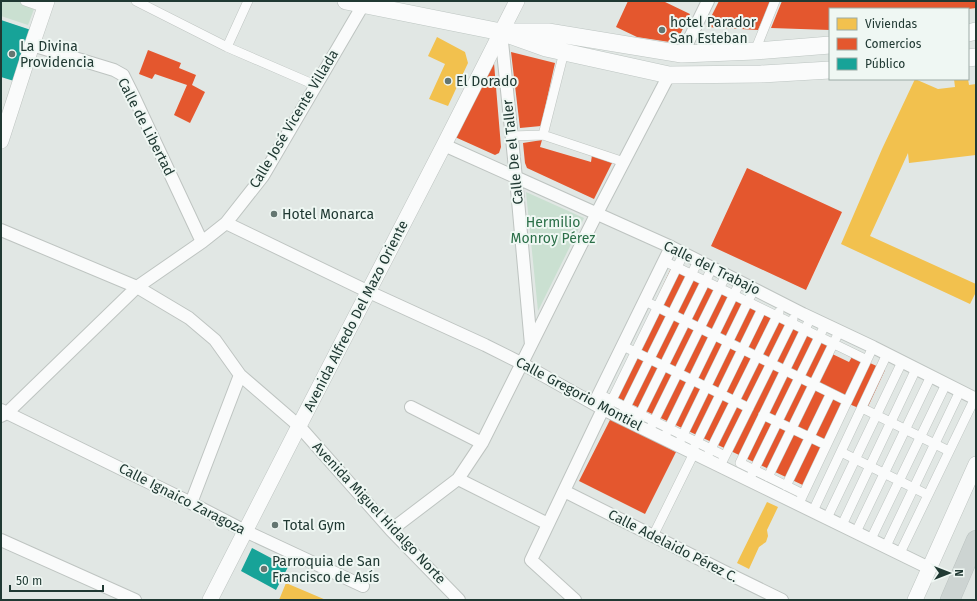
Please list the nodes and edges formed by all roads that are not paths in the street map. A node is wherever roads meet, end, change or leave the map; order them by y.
1 (25, 1) edge
2 (136, 1) edge
3 (248, 1) edge
4 (346, 1) edge
5 (517, 1) edge
6 (708, 1) edge
7 (774, 1) edge
8 (46, 4) edge
9 (363, 5) junction
10 (501, 32) junction
11 (32, 45) junction
12 (829, 46) edge
13 (227, 47) junction
14 (758, 51) junction
15 (564, 52) junction
16 (682, 54) junction
17 (829, 70) edge
18 (761, 74) junction
19 (669, 75) junction
20 (315, 86) junction
21 (543, 135) junction
22 (512, 136) junction
23 (1, 141) edge
24 (444, 145) junction
25 (624, 162) junction
26 (516, 178) junction
27 (596, 214) junction
28 (226, 223) junction
29 (1, 230) edge
30 (202, 242) junction
31 (671, 247) junction
32 (684, 253) junction
33 (664, 261) junction
34 (698, 261) junction
35 (677, 267) junction
36 (712, 268) junction
37 (691, 274) junction
38 (726, 275) junction
39 (705, 281) junction
40 (740, 282) junction
41 (137, 287) junction
42 (720, 288) junction
43 (754, 289) junction
44 (369, 292) junction
45 (734, 295) junction
46 (645, 301) junction
47 (748, 302) junction
48 (783, 303) junction
49 (657, 307) junction
50 (762, 309) junction
51 (797, 310) junction
52 (672, 314) junction
53 (777, 316) junction
54 (811, 317) junction
55 (686, 321) junction
56 (791, 323) junction
57 (825, 325) junction
58 (700, 328) junction
59 (805, 330) junction
60 (840, 332) junction
61 (714, 335) junction
62 (819, 337) junction
63 (728, 342) junction
64 (531, 345) junction
65 (623, 346) junction
66 (873, 347) junction
67 (743, 349) junction
68 (635, 352) junction
69 (887, 354) junction
70 (757, 356) junction
71 (650, 359) junction
72 (867, 360) junction
73 (902, 362) junction
74 (521, 363) junction
75 (771, 363) junction
76 (664, 366) junction
77 (916, 369) junction
78 (785, 370) junction
79 (678, 373) junction
80 (240, 375) junction
81 (931, 376) junction
82 (799, 378) junction
83 (692, 380) junction
84 (814, 384) junction
85 (946, 384) junction
86 (706, 387) junction
87 (960, 391) junction
88 (831, 393) junction
89 (721, 394) junction
90 (975, 398) edge
91 (735, 401) junction
92 (847, 401) junction
93 (603, 404) junction
94 (411, 407) dead end
95 (749, 408) junction
96 (862, 408) junction
97 (3, 413) edge
98 (623, 413) junction
99 (764, 415) junction
100 (876, 415) junction
101 (638, 420) junction
102 (778, 422) junction
103 (891, 422) junction
104 (299, 426) junction
105 (652, 426) junction
106 (792, 428) junction
107 (906, 430) junction
108 (666, 433) junction
109 (810, 437) junction
110 (920, 437) junction
111 (680, 440) junction
112 (482, 443) junction
113 (935, 444) junction
114 (826, 445) junction
115 (694, 449) junction
116 (949, 451) junction
117 (841, 452) junction
118 (709, 454) junction
119 (855, 459) junction
120 (723, 461) junction
121 (976, 464) edge
122 (870, 466) junction
123 (885, 474) junction
124 (751, 475) junction
125 (768, 477) junction
126 (458, 479) junction
127 (899, 480) junction
128 (786, 486) junction
129 (914, 488) junction
130 (564, 491) junction
131 (928, 495) junction
132 (800, 499) junction
133 (191, 503) junction
134 (813, 511) junction
135 (827, 518) junction
136 (548, 524) junction
137 (842, 525) junction
138 (391, 530) junction
139 (245, 531) junction
140 (856, 532) junction
141 (653, 536) junction
142 (871, 539) junction
143 (1, 540) edge
144 (976, 540) edge
145 (886, 546) junction
146 (900, 553) junction
147 (929, 568) junction
148 (363, 586) dead end
149 (952, 596) edge
150 (777, 599) edge
151 (135, 600) edge
152 (210, 600) edge
153 (459, 600) edge
154 (575, 600) edge
155 (915, 600) edge

1 - 8 street
2 - 13 street
3 - 13 street
4 - 9 main road
5 - 10 street, Avenida Alfredo Del Mazo Oriente
6 - 16 street
7 - 14 street
8 - 11 street
9 - 10 main road
9 - 20 street, Calle José Vicente Villada
10 - 15 main road
10 - 16 main road
10 - 22 street, Calle De el Taller
10 - 24 street, Avenida Alfredo Del Mazo Oriente
11 - 23 street
11 - 30 street, Calle de Libertad
12 - 14 main road
13 - 20 street
14 - 16 main road
14 - 18 main road
15 - 19 main road
15 - 21 street
17 - 18 main road
18 - 19 main road
19 - 25 street
20 - 28 street, Calle José Vicente Villada
21 - 22 street
21 - 25 street
22 - 26 street, Calle De el Taller
24 - 26 street, Calle del Trabajo
24 - 44 street, Avenida Alfredo Del Mazo Oriente
25 - 27 street
26 - 27 street, Calle del Trabajo
26 - 64 street, Calle De el Taller
27 - 31 street, Calle del Trabajo
27 - 64 street
28 - 30 street, Calle José Vicente Villada
28 - 44 street, Calle Gregorio Montiel
29 - 41 street, Avenida Miguel Hidalgo Norte
30 - 41 street, Calle José Vicente Villada
31 - 32 street, Calle del Trabajo
31 - 33 street
32 - 34 street, Calle del Trabajo
32 - 35 street
33 - 35 street
33 - 46 street
34 - 36 street, Calle del Trabajo
34 - 37 street
35 - 37 street
35 - 49 street
36 - 38 street, Calle del Trabajo
36 - 39 street
37 - 39 street
37 - 52 street
38 - 40 street, Calle del Trabajo
38 - 42 street
39 - 42 street
39 - 55 street
40 - 43 street, Calle del Trabajo
40 - 45 street
41 - 80 street, Avenida Miguel Hidalgo Norte
41 - 97 street, Calle José Vicente Villada
42 - 45 street
42 - 58 street
43 - 47 street
43 - 48 street, Calle del Trabajo
44 - 74 street, Calle Gregorio Montiel
44 - 104 street, Avenida Alfredo Del Mazo Oriente
45 - 47 street
45 - 61 street
46 - 49 street
46 - 65 street
47 - 50 street
47 - 63 street
48 - 51 street, Calle del Trabajo
48 - 53 street
49 - 52 street
49 - 68 street
50 - 53 street
50 - 67 street
51 - 54 street, Calle del Trabajo
51 - 56 street
52 - 55 street
52 - 71 street
53 - 56 street
53 - 70 street
54 - 57 street, Calle del Trabajo
54 - 59 street
55 - 58 street
55 - 76 street
56 - 59 street
56 - 75 street
57 - 60 street, Calle del Trabajo
57 - 62 street
58 - 61 street
58 - 79 street
59 - 62 street
59 - 78 street
60 - 66 street, Calle del Trabajo
60 - 84 street
61 - 63 street
61 - 83 street
62 - 72 street
62 - 82 street
63 - 67 street
63 - 86 street
64 - 74 street
65 - 68 street
65 - 93 street
66 - 69 street, Calle del Trabajo
66 - 72 street
67 - 70 street
67 - 89 street
68 - 71 street
68 - 93 street
69 - 73 street, Calle del Trabajo
69 - 96 street
70 - 75 street
70 - 91 street
71 - 76 street
71 - 98 street
72 - 92 street
73 - 77 street, Calle del Trabajo
73 - 100 street
74 - 93 street, Calle Gregorio Montiel
74 - 112 street
75 - 78 street
75 - 95 street
76 - 79 street
76 - 101 street
77 - 81 street, Calle del Trabajo
77 - 103 street
78 - 82 street
78 - 99 street
79 - 83 street
79 - 105 street
80 - 104 street, Avenida Miguel Hidalgo Norte
80 - 133 street
81 - 85 street, Calle del Trabajo
81 - 107 street
82 - 84 street
82 - 102 street
83 - 86 street
83 - 108 street
84 - 88 street
84 - 106 street
85 - 87 street, Calle del Trabajo
85 - 110 street
86 - 89 street
86 - 111 street
87 - 90 street, Calle del Trabajo
87 - 113 street
88 - 92 street
88 - 109 street
89 - 91 street
89 - 115 street
90 - 116 street
91 - 95 street
91 - 118 street
92 - 114 street
93 - 98 street, Calle Gregorio Montiel
93 - 130 street
94 - 112 street
95 - 120 street
96 - 100 street
96 - 117 street
97 - 133 street, Calle Ignaico Zaragoza
98 - 101 street, Calle Gregorio Montiel
99 - 102 street
99 - 124 street
100 - 103 street
100 - 119 street
101 - 105 street, Calle Gregorio Montiel
102 - 106 street
102 - 124 street
103 - 107 street
103 - 122 street
104 - 138 street, Avenida Miguel Hidalgo Norte
104 - 139 street, Avenida Alfredo Del Mazo Oriente
105 - 108 street, Calle Gregorio Montiel
106 - 109 street
106 - 125 street
107 - 110 street
107 - 123 street
108 - 111 street, Calle Gregorio Montiel
109 - 114 street
109 - 128 street
110 - 113 street
110 - 127 street
111 - 115 street, Calle Gregorio Montiel
112 - 126 street
113 - 116 street
113 - 129 street
114 - 132 street
115 - 118 street, Calle Gregorio Montiel
115 - 141 street
116 - 131 street
117 - 119 street
117 - 134 street
118 - 120 street, Calle Gregorio Montiel
119 - 122 street
119 - 135 street
120 - 124 street, Calle Gregorio Montiel
121 - 147 street
122 - 123 street
122 - 137 street
123 - 127 street
123 - 140 street
124 - 125 street
124 - 132 street, Calle Gregorio Montiel
125 - 128 street
126 - 136 street
126 - 138 street
127 - 129 street
127 - 142 street
128 - 132 street
129 - 131 street
129 - 145 street
130 - 136 street
130 - 141 street, Calle Adelaido Pérez C.
131 - 146 street
132 - 134 street, Calle Gregorio Montiel
133 - 139 street, Calle Ignaico Zaragoza
134 - 135 street, Calle Gregorio Montiel
135 - 137 street, Calle Gregorio Montiel
136 - 154 street
137 - 140 street, Calle Gregorio Montiel
138 - 153 street, Avenida Miguel Hidalgo Norte
139 - 148 street, Calle Ignaico Zaragoza
139 - 152 street, Avenida Alfredo Del Mazo Oriente
140 - 142 street, Calle Gregorio Montiel
141 - 150 street, Calle Adelaido Pérez C.
142 - 145 street, Calle Gregorio Montiel
143 - 151 street
144 - 149 main road
145 - 146 street, Calle Gregorio Montiel
146 - 147 street, Calle Gregorio Montiel
147 - 155 street

